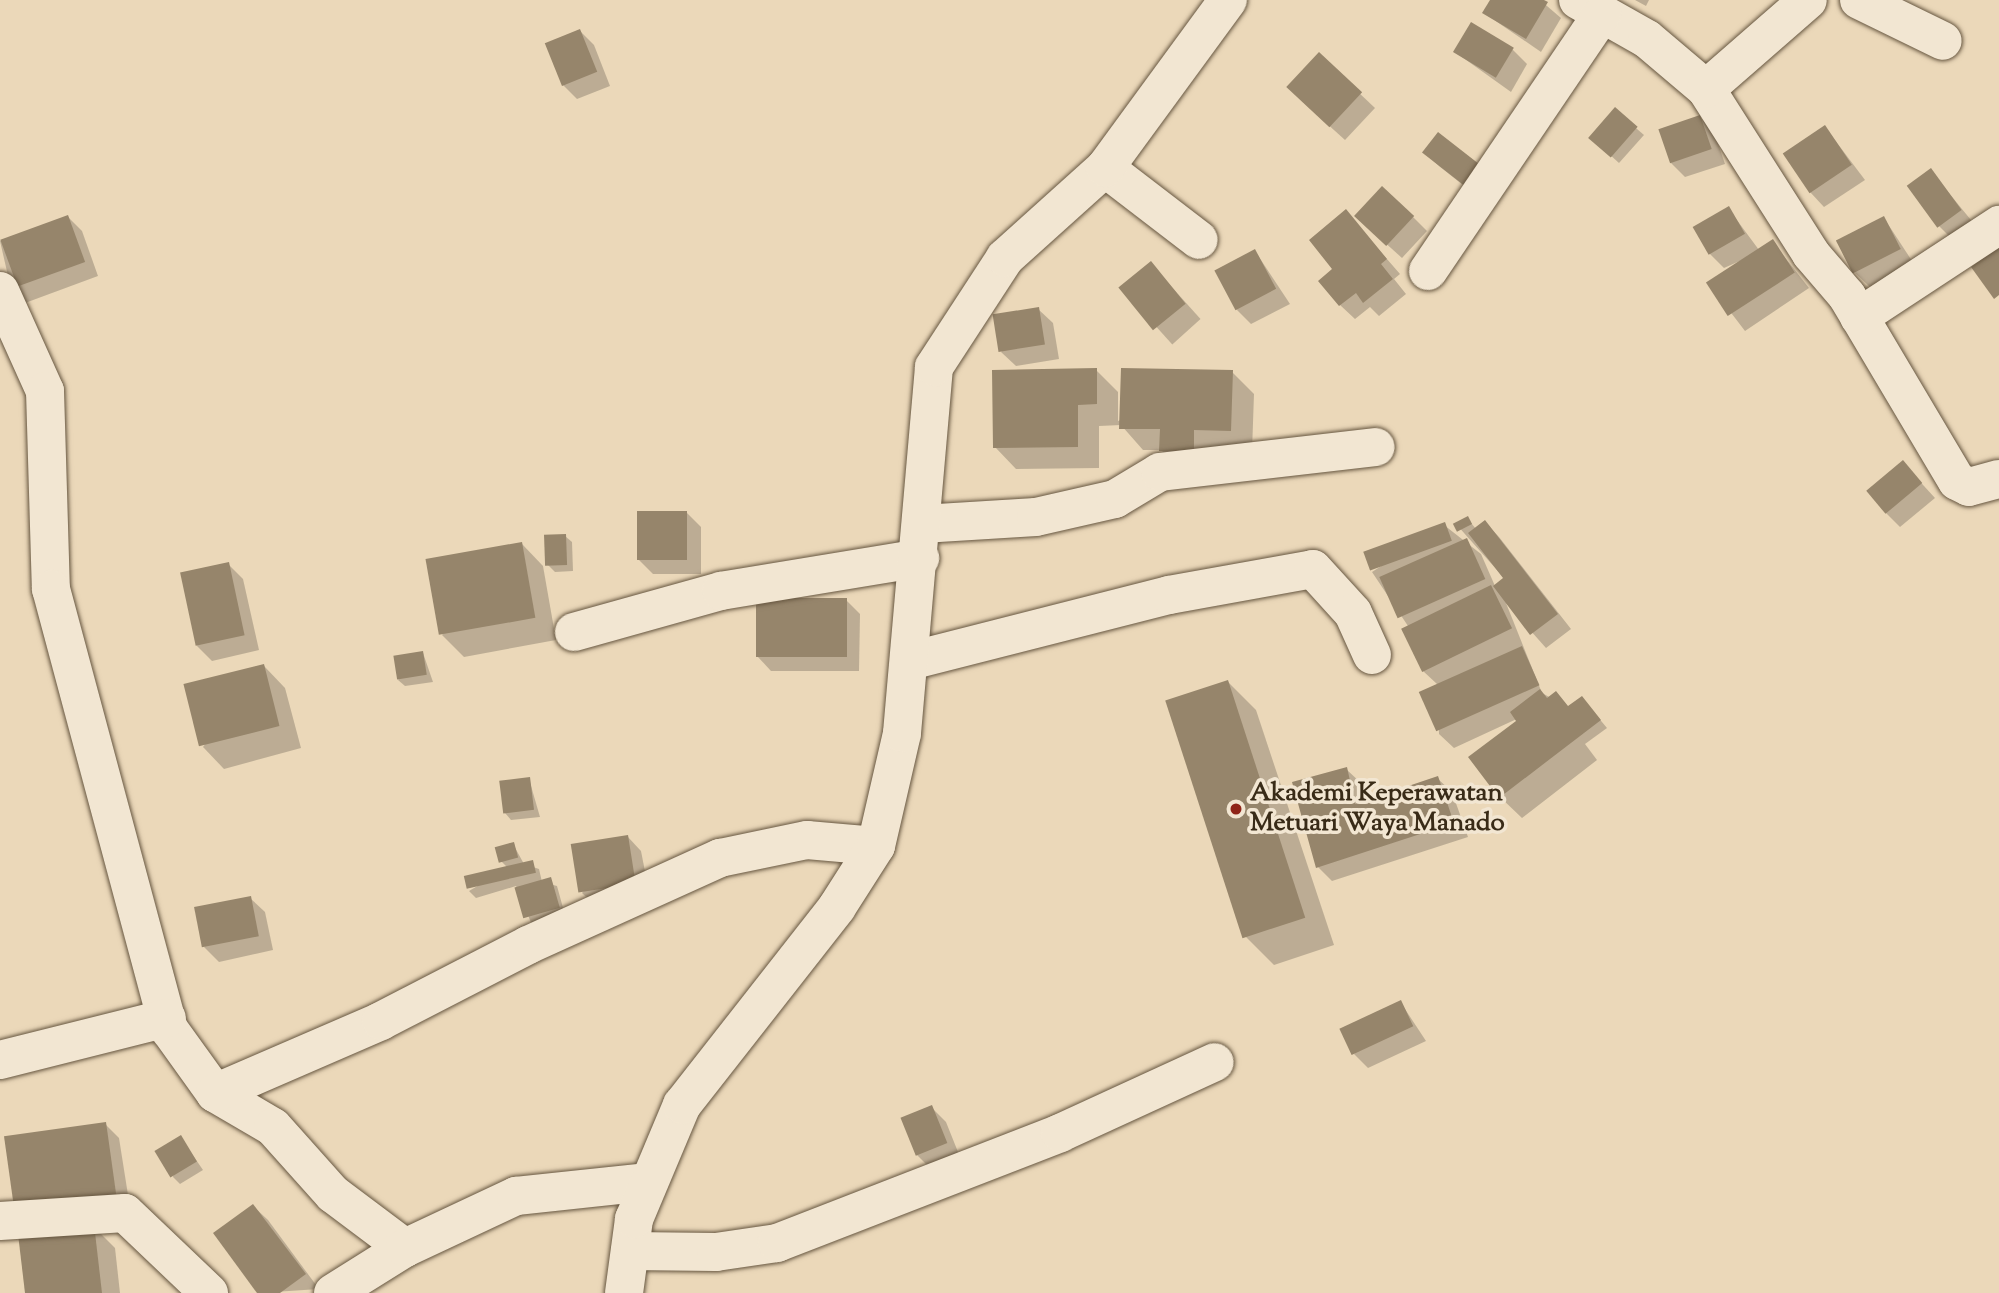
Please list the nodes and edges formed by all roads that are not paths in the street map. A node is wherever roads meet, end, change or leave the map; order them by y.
1 (1228, 0) edge
2 (1808, 0) edge
3 (1858, 0) edge
4 (1590, 7) edge
5 (1943, 41) dead end
6 (1706, 89) junction
7 (1105, 168) junction
8 (1999, 225) edge
9 (1199, 240) dead end
10 (1429, 271) dead end
11 (0, 291) edge
12 (1859, 317) junction
13 (1376, 447) dead end
14 (1999, 479) edge
15 (921, 541) junction
16 (574, 632) dead end
17 (1372, 655) dead end
18 (910, 662) junction
19 (876, 846) junction
20 (167, 1018) junction
21 (0, 1060) edge
22 (1215, 1062) dead end
23 (215, 1093) junction
24 (646, 1182) junction
25 (0, 1221) edge
26 (405, 1248) junction
27 (630, 1251) junction
28 (209, 1293) edge
29 (333, 1293) edge
30 (624, 1293) edge

1 - 7 street
2 - 6 street
3 - 5 street
4 - 6 street
4 - 10 street
6 - 12 street
7 - 9 street
7 - 15 street
8 - 12 street
11 - 20 street
12 - 14 street
13 - 15 street
15 - 16 street
15 - 18 street
17 - 18 street
18 - 19 street
19 - 23 street
19 - 24 street
20 - 21 street
20 - 23 street
22 - 27 street
23 - 26 street
24 - 26 street
24 - 27 street
25 - 28 street
26 - 29 street
27 - 30 street

